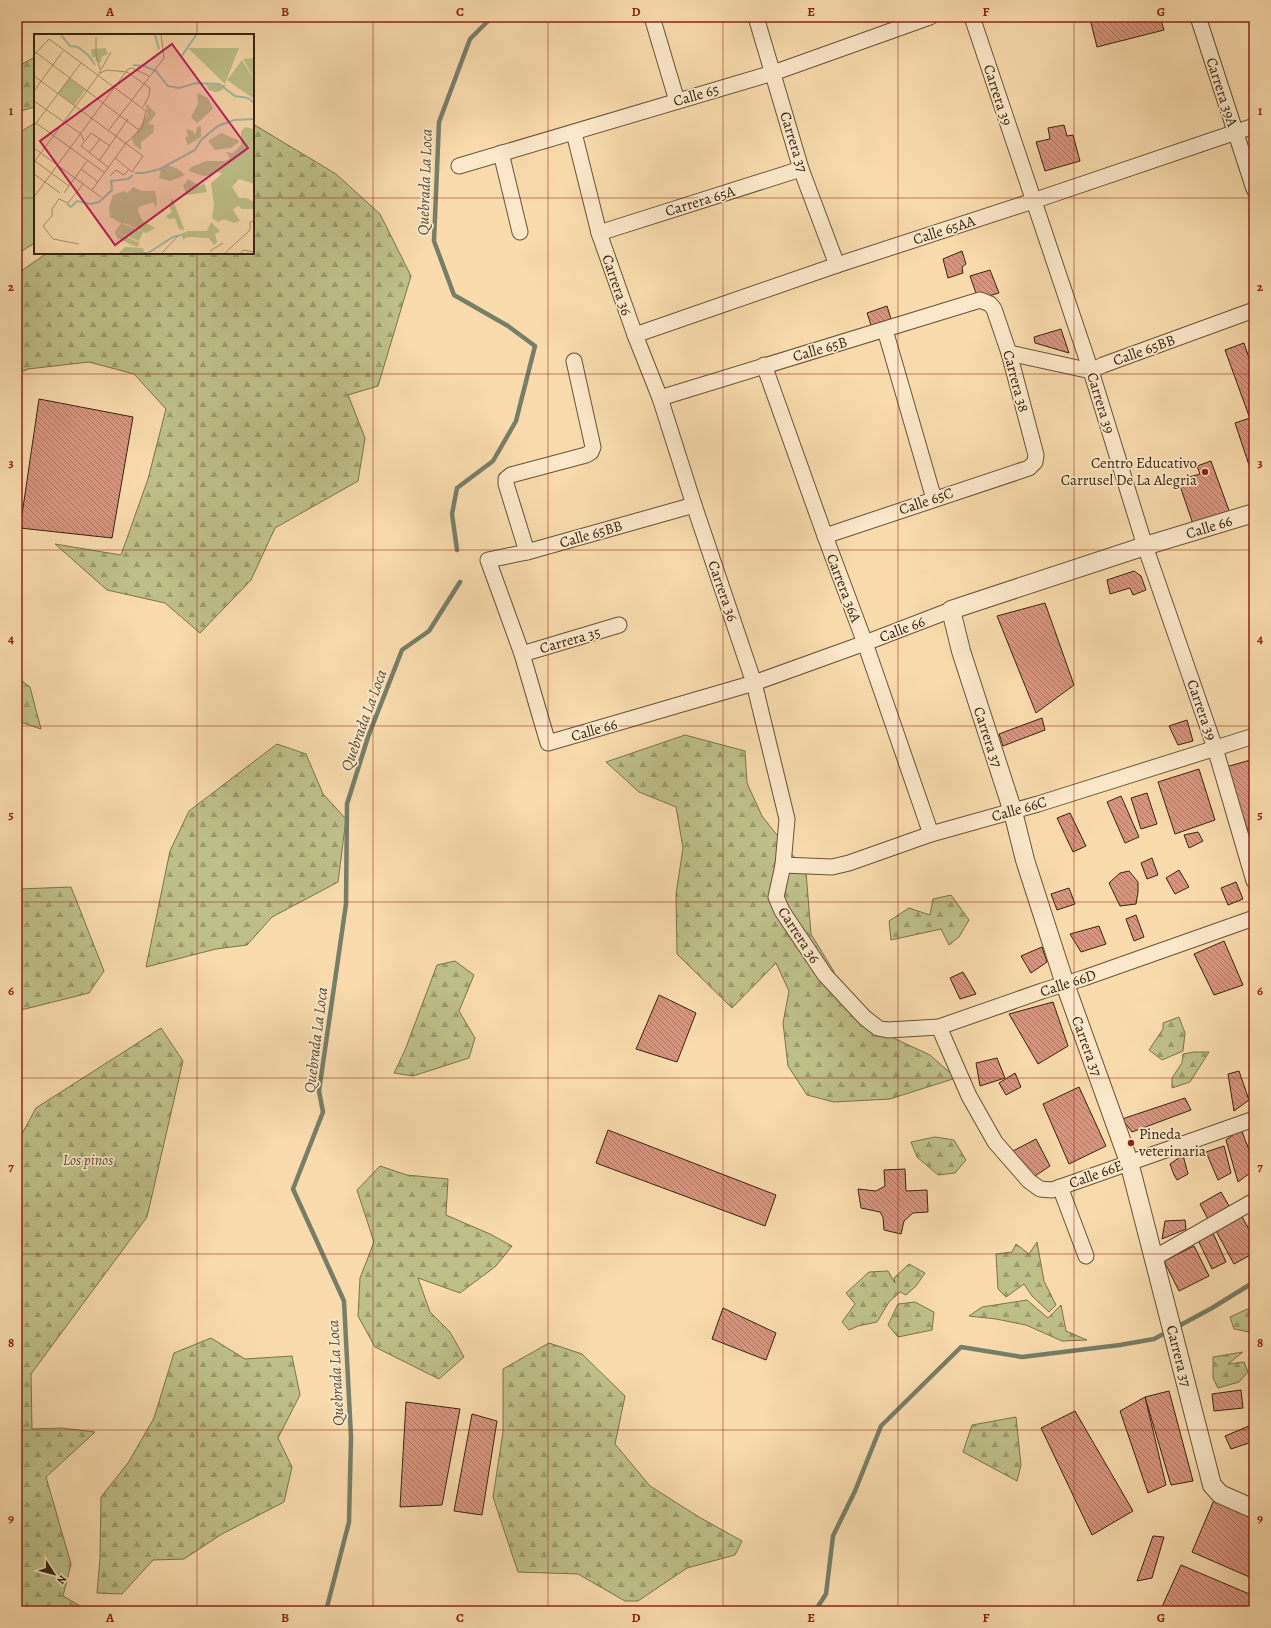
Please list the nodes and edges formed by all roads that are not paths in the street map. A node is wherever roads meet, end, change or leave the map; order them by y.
1 (652, 17) edge
2 (756, 17) edge
3 (930, 17) edge
4 (972, 17) edge
5 (1198, 17) edge
6 (773, 72) junction
7 (677, 101) junction
8 (1254, 126) edge
9 (1235, 132) junction
10 (574, 133) junction
11 (501, 153) junction
12 (459, 166) dead end
13 (801, 169) junction
14 (1254, 189) edge
15 (1033, 201) junction
16 (520, 232) dead end
17 (599, 233) junction
18 (837, 265) junction
19 (980, 300) joint
20 (1254, 310) edge
21 (885, 330) junction
22 (635, 336) junction
23 (1009, 353) junction
24 (574, 361) dead end
25 (764, 365) junction
26 (1091, 371) junction
27 (660, 398) junction
28 (1028, 468) joint
29 (934, 499) junction
30 (694, 505) junction
31 (1254, 513) edge
32 (825, 536) junction
33 (1145, 546) junction
34 (527, 552) junction
35 (488, 560) joint
36 (951, 610) junction
37 (619, 625) dead end
38 (865, 643) junction
39 (522, 654) junction
40 (754, 683) junction
41 (1254, 736) edge
42 (548, 743) joint
43 (1215, 748) junction
44 (1013, 812) junction
45 (931, 834) junction
46 (783, 864) junction
47 (1254, 881) edge
48 (1254, 918) edge
49 (1065, 984) junction
50 (939, 1027) junction
51 (878, 1028) joint
52 (1254, 1118) edge
53 (1129, 1162) junction
54 (1060, 1187) junction
55 (1254, 1202) edge
56 (1086, 1256) dead end
57 (1154, 1258) junction
58 (1254, 1509) edge

1 - 7 street
2 - 6 street, Carrera 37
3 - 6 street, Calle 65
4 - 15 street, Carrera 39
5 - 9 street, Carrera 39A
6 - 7 street, Calle 65
6 - 13 street, Carrera 37
7 - 10 street, Calle 65
8 - 9 street, Calle 65AA
9 - 14 street, Carrera 39A
9 - 15 street, Calle 65AA
10 - 11 street, Calle 65
10 - 17 street, Carrera 36
11 - 12 street, Calle 65
11 - 16 street
13 - 17 street, Carrera 65A
13 - 18 street, Carrera 37
15 - 18 street, Calle 65AA
15 - 26 street, Carrera 39
17 - 22 street, Carrera 36
18 - 22 street, Calle 65AA
19 - 21 street, Calle 65B
19 - 23 street, Carrera 38
20 - 26 street, Calle 65BB
21 - 25 street, Calle 65B
21 - 29 street
22 - 27 street, Carrera 36
23 - 26 street
23 - 28 street, Carrera 38
24 - 34 street
25 - 27 street, Calle 65B
25 - 32 street, Carrera 36A
26 - 33 street, Carrera 39
27 - 30 street, Carrera 36
28 - 29 street, Calle 65C
29 - 32 street, Calle 65C
30 - 34 street, Calle 65BB
30 - 40 street, Carrera 36
31 - 33 street, Calle 66
32 - 38 street, Carrera 36A
33 - 36 street, Calle 66
33 - 43 street, Carrera 39
34 - 35 street, Calle 65BB
35 - 39 street, Carrera 35
36 - 38 street, Calle 66
36 - 44 street, Carrera 37
37 - 39 street, Carrera 35
38 - 40 street, Calle 66
38 - 45 street, Carrera 36A
39 - 42 street, Carrera 35
40 - 42 street, Calle 66
40 - 46 street, Carrera 36
41 - 43 street, Calle 66C
43 - 44 street, Calle 66C
43 - 47 street, Carrera 39
44 - 45 street, Calle 66C
44 - 49 street, Carrera 37
45 - 46 street, Calle 66C
46 - 51 street, Carrera 36
48 - 49 street, Calle 66D
49 - 50 street, Calle 66D
49 - 53 street, Carrera 37
50 - 51 street, Calle 66D
50 - 54 street, Calle 66E
52 - 53 street, Calle 66E
53 - 54 street, Calle 66E
53 - 57 street, Carrera 37
54 - 56 street
55 - 57 street
57 - 58 street, Carrera 37

